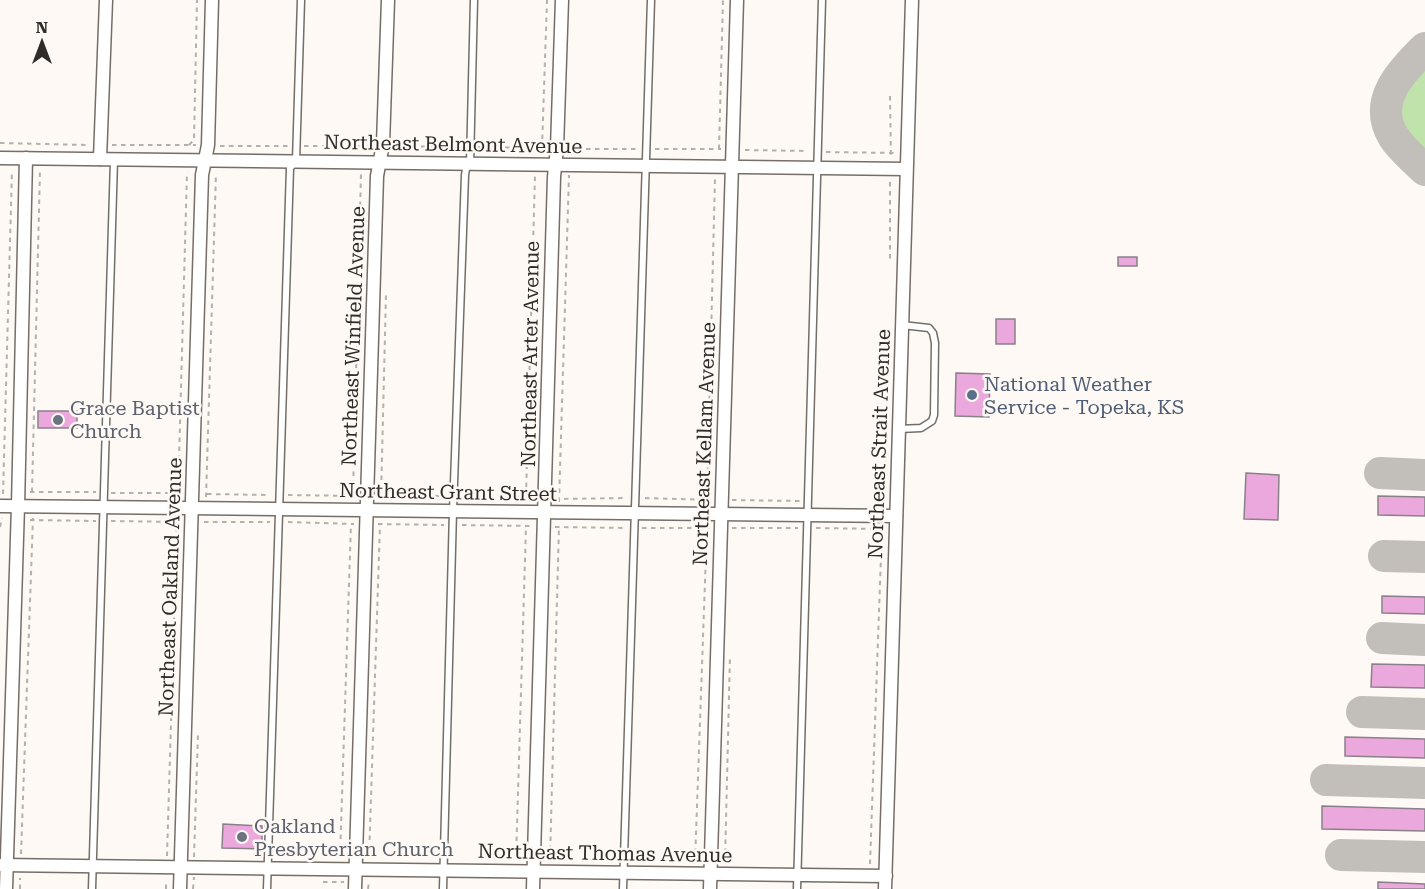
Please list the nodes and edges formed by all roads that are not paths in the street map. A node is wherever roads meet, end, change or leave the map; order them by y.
1 (106, 0) edge
2 (212, 0) edge
3 (301, 0) edge
4 (387, 0) edge
5 (474, 0) edge
6 (562, 0) edge
7 (651, 0) edge
8 (737, 0) edge
9 (822, 0) edge
10 (912, 0) edge
11 (0, 158) edge
12 (20, 158) junction
13 (100, 159) junction
14 (114, 159) junction
15 (205, 160) junction
16 (296, 161) junction
17 (380, 163) junction
18 (470, 164) junction
19 (555, 165) junction
20 (645, 166) junction
21 (732, 167) junction
22 (817, 168) junction
23 (906, 169) junction
24 (902, 325) junction
25 (899, 429) junction
26 (1, 506) edge
27 (18, 506) junction
28 (105, 507) junction
29 (192, 508) junction
30 (374, 510) junction
31 (453, 511) junction
32 (545, 512) junction
33 (633, 513) junction
34 (721, 514) junction
35 (808, 515) junction
36 (279, 516) junction
37 (896, 516) junction
38 (3, 865) edge
39 (93, 866) junction
40 (181, 867) junction
41 (268, 868) junction
42 (355, 870) junction
43 (443, 871) junction
44 (533, 872) junction
45 (624, 873) junction
46 (711, 874) junction
47 (797, 875) junction
48 (886, 876) junction
49 (6, 889) edge
50 (93, 889) edge
51 (180, 889) edge
52 (267, 889) edge
53 (355, 889) edge
54 (443, 889) edge
55 (533, 889) edge
56 (623, 889) edge
57 (710, 889) edge
58 (797, 889) edge
59 (885, 889) edge

1 - 13 street
2 - 15 street, Northeast Oakland Avenue
3 - 16 lane
4 - 17 street, Northeast Winfield Avenue
5 - 18 lane
6 - 19 street, Northeast Arter Avenue
7 - 20 lane
8 - 21 street, Northeast Kellam Avenue
9 - 22 lane
10 - 23 street, Northeast Strait Avenue
11 - 12 street, Northeast Belmont Avenue
12 - 13 street, Northeast Belmont Avenue
12 - 27 street
13 - 14 street, Northeast Belmont Avenue
14 - 15 street, Northeast Belmont Avenue
14 - 28 lane
15 - 16 street, Northeast Belmont Avenue
15 - 29 street, Northeast Oakland Avenue
16 - 17 street, Northeast Belmont Avenue
16 - 36 lane
17 - 18 street, Northeast Belmont Avenue
17 - 30 street, Northeast Winfield Avenue
18 - 19 street, Northeast Belmont Avenue
18 - 31 lane
19 - 20 street, Northeast Belmont Avenue
19 - 32 street, Northeast Arter Avenue
20 - 21 street, Northeast Belmont Avenue
20 - 33 lane
21 - 22 street, Northeast Belmont Avenue
21 - 34 street, Northeast Kellam Avenue
22 - 23 street, Northeast Belmont Avenue
22 - 35 lane
23 - 24 street, Northeast Strait Avenue
24 - 25 street, Northeast Strait Avenue
24 - 25 lane
25 - 37 street, Northeast Strait Avenue
26 - 27 street, Northeast Grant Street
27 - 28 street, Northeast Grant Street
27 - 38 street
28 - 29 street, Northeast Grant Street
28 - 39 lane
29 - 36 street, Northeast Grant Street
29 - 40 street, Northeast Oakland Avenue
30 - 31 street, Northeast Grant Street
30 - 36 street, Northeast Grant Street
30 - 42 street, Northeast Winfield Avenue
31 - 32 street, Northeast Grant Street
31 - 43 lane
32 - 33 street, Northeast Grant Street
32 - 44 street, Northeast Arter Avenue
33 - 34 street, Northeast Grant Street
33 - 45 lane
34 - 35 street, Northeast Grant Street
34 - 46 street, Northeast Kellam Avenue
35 - 37 street, Northeast Grant Street
35 - 47 lane
36 - 41 lane
37 - 48 street, Northeast Strait Avenue
38 - 39 street, Northeast Thomas Avenue
38 - 49 street
39 - 40 street, Northeast Thomas Avenue
39 - 50 lane
40 - 41 street, Northeast Thomas Avenue
40 - 51 street, Northeast Oakland Avenue
41 - 42 street, Northeast Thomas Avenue
41 - 52 lane
42 - 43 street, Northeast Thomas Avenue
42 - 53 street, Northeast Winfield Avenue
43 - 44 street, Northeast Thomas Avenue
43 - 54 lane
44 - 45 street, Northeast Thomas Avenue
44 - 55 street, Northeast Arter Avenue
45 - 46 street, Northeast Thomas Avenue
45 - 56 lane
46 - 47 street, Northeast Thomas Avenue
46 - 57 street, Northeast Kellam Avenue
47 - 48 street, Northeast Thomas Avenue
47 - 58 lane
48 - 59 street, Northeast Strait Avenue

